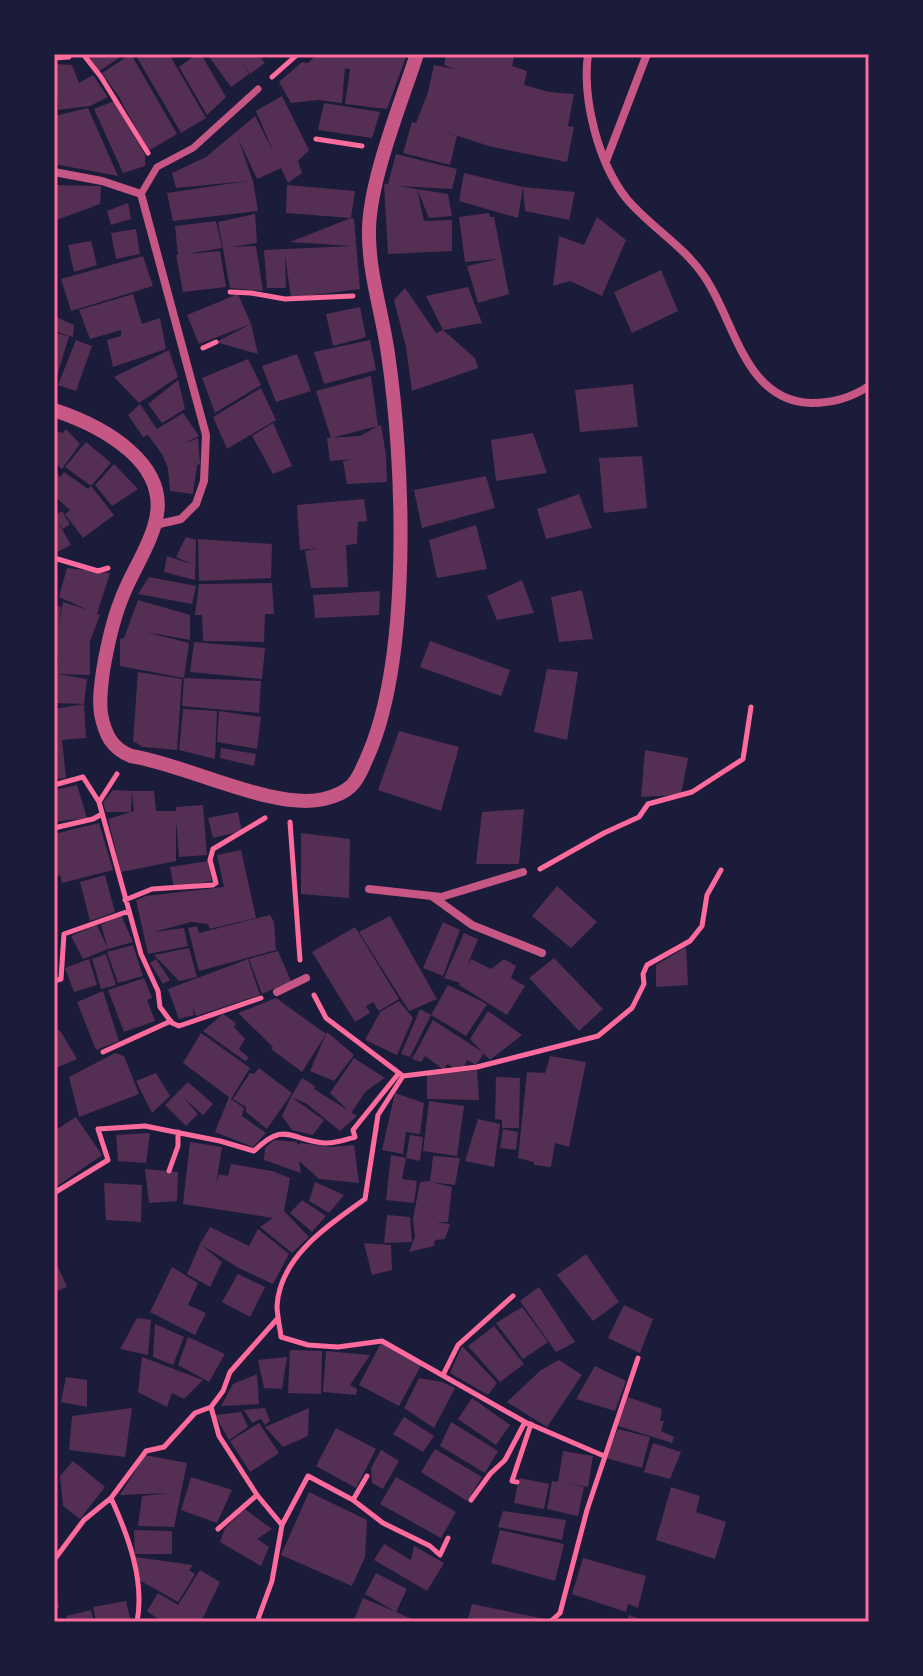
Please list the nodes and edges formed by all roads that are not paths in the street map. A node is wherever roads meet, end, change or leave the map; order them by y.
1 (417, 54) edge
2 (588, 54) edge
3 (647, 54) edge
4 (258, 89) road end
5 (606, 161) junction
6 (54, 172) edge
7 (141, 194) junction
8 (869, 386) edge
9 (54, 410) edge
10 (155, 525) junction
11 (523, 872) road end
12 (369, 889) dead end
13 (432, 896) junction
14 (542, 953) dead end
15 (306, 978) road end
16 (277, 992) road end

1 - 10 street
2 - 5 street
3 - 5 street
4 - 7 street
5 - 8 street
6 - 7 street
7 - 10 street
9 - 10 street
11 - 13 street
12 - 13 street
13 - 14 street
15 - 16 street

